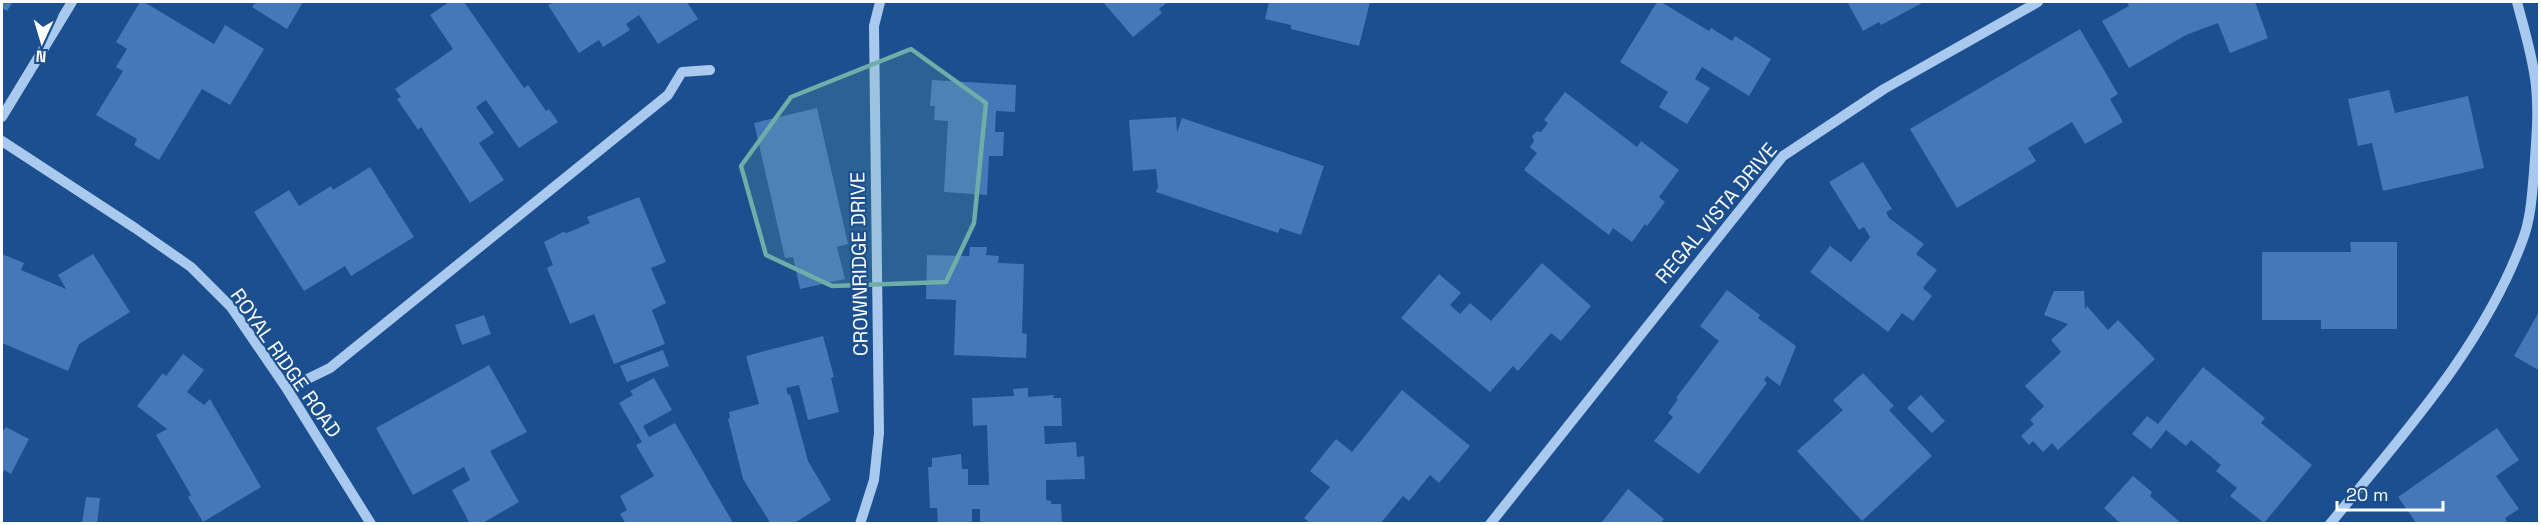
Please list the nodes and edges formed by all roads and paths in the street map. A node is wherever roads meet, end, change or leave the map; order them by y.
1 (72, 2) edge
2 (880, 2) edge
3 (2038, 2) edge
4 (2517, 2) edge
5 (710, 70) dead end
6 (2, 117) edge
7 (2, 141) edge
8 (287, 389) junction
9 (371, 524) edge
10 (860, 524) edge
11 (1490, 524) edge
12 (2330, 524) edge

1 - 6 street
2 - 10 street, CROWNRIDGE DRIVE
3 - 11 street, REGAL VISTA DRIVE
4 - 12 street
5 - 8 street
7 - 8 street, ROYAL RIDGE ROAD
8 - 9 street, ROYAL RIDGE ROAD

